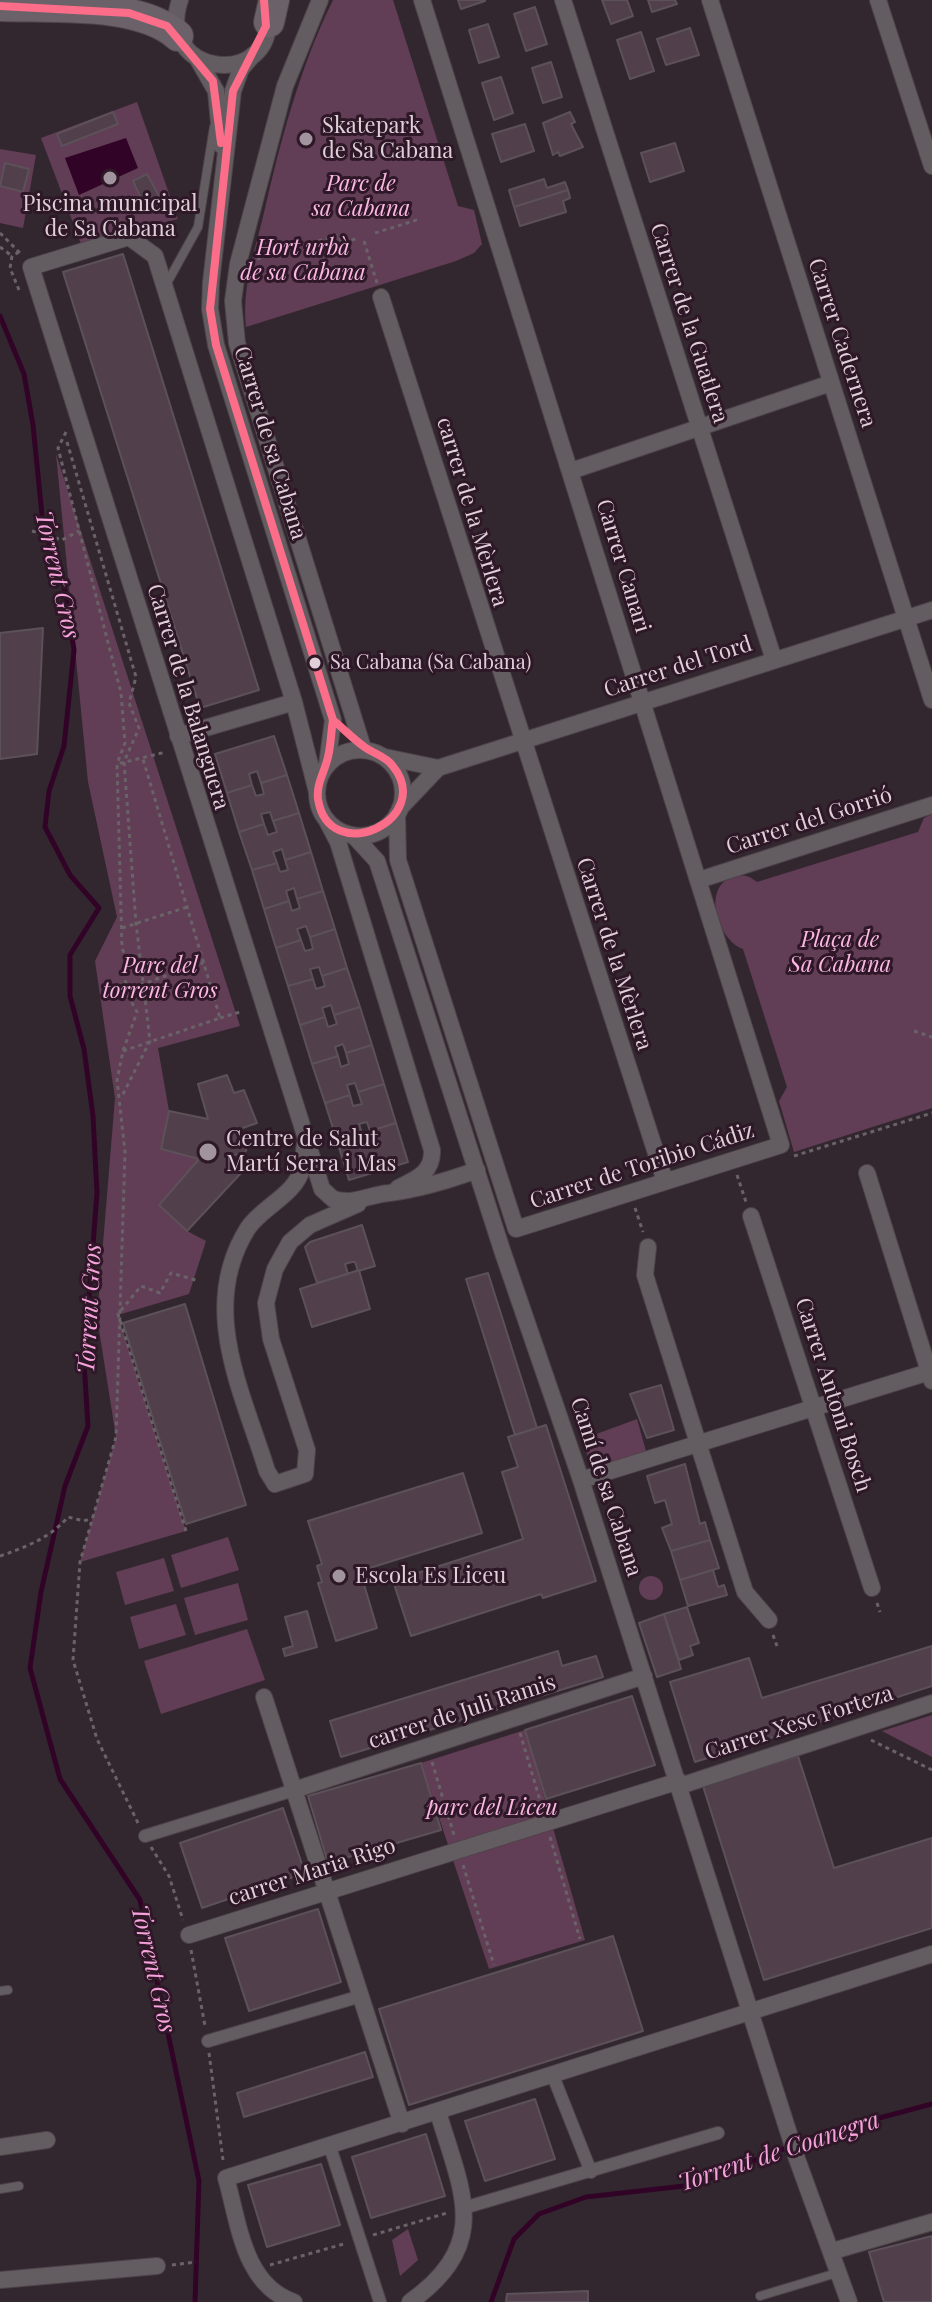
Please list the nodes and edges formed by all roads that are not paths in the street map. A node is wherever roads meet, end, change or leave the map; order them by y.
1 (180, 0) edge
2 (320, 0) edge
3 (422, 0) edge
4 (563, 0) edge
5 (710, 0) edge
6 (878, 0) edge
7 (0, 6) edge
8 (269, 7) edge
9 (187, 46) junction
10 (253, 55) junction
11 (218, 102) junction
12 (932, 166) edge
13 (223, 173) junction
14 (165, 289) junction
15 (381, 297) road end
16 (831, 383) junction
17 (700, 428) junction
18 (571, 471) junction
19 (932, 610) edge
20 (907, 617) junction
21 (774, 660) junction
22 (932, 700) edge
23 (294, 702) junction
24 (642, 702) junction
25 (333, 720) junction
26 (178, 736) junction
27 (521, 741) junction
28 (371, 751) junction
29 (327, 765) junction
30 (438, 768) junction
31 (317, 792) junction
32 (932, 805) edge
33 (399, 811) junction
34 (327, 821) junction
35 (381, 830) junction
36 (353, 835) junction
37 (377, 861) junction
38 (699, 880) junction
39 (307, 1138) junction
40 (781, 1145) joint
41 (477, 1170) junction
42 (867, 1173) dead end
43 (665, 1181) junction
44 (389, 1193) junction
45 (362, 1201) junction
46 (751, 1216) road end
47 (648, 1247) road end
48 (931, 1374) edge
49 (815, 1407) junction
50 (698, 1443) junction
51 (581, 1480) junction
52 (872, 1588) dead end
53 (769, 1620) dead end
54 (644, 1676) junction
55 (264, 1697) dead end
56 (932, 1703) edge
57 (680, 1783) junction
58 (294, 1790) junction
59 (145, 1836) road end
60 (326, 1889) junction
61 (189, 1935) road end
62 (932, 1954) edge
63 (361, 1996) junction
64 (749, 2013) junction
65 (208, 2041) road end
66 (553, 2076) junction
67 (438, 2112) junction
68 (402, 2124) junction
69 (718, 2133) dead end
70 (47, 2140) dead end
71 (0, 2147) edge
72 (330, 2147) junction
73 (591, 2172) junction
74 (19, 2186) dead end
75 (0, 2189) edge
76 (467, 2207) junction
77 (932, 2222) edge
78 (833, 2251) junction
79 (157, 2266) road end
80 (840, 2272) junction
81 (0, 2280) edge
82 (760, 2296) dead end
83 (294, 2302) edge
84 (380, 2302) edge
85 (410, 2302) edge
86 (849, 2302) edge

1 - 9 street
2 - 28 street
3 - 18 street, Carrer Canari
4 - 17 street, Carrer de la Guatlera
5 - 16 street, Carrer Cadernera
6 - 12 street
7 - 9 highway
8 - 10 street, Carrer de sa Cabana
9 - 10 street
9 - 11 street, Carrer de sa Cabana
10 - 13 street, Carrer de sa Cabana
11 - 13 street, Carrer de sa Cabana
11 - 14 lane
13 - 25 street, Carrer de sa Cabana
14 - 23 street
14 - 26 street, Carrer de la Balanguera
15 - 27 street, carrer de la Mèrlera
16 - 17 street
16 - 20 street, Carrer Cadernera
17 - 18 street
17 - 21 street, Carrer de la Guatlera
18 - 24 street, Carrer Canari
19 - 20 street, Carrer del Tord
20 - 21 street, Carrer del Tord
20 - 22 street, Carrer Cadernera
21 - 24 street, Carrer del Tord
23 - 26 street
23 - 31 street
24 - 27 street, Carrer del Tord
24 - 38 street, Carrer Canari
25 - 28 street
25 - 29 street, Carrer de sa Cabana
26 - 39 street, Carrer de la Balanguera
27 - 30 street, Carrer del Tord
27 - 43 street, Carrer de la Mèrlera
28 - 29 street
28 - 30 street
28 - 33 street
29 - 31 street
30 - 33 street, Carrer del Tord
31 - 34 street
32 - 38 street, Carrer del Gorrió
33 - 35 street
33 - 43 street, Carrer de Toribio Cádiz
34 - 36 street
34 - 44 street
35 - 36 street
35 - 37 street
36 - 37 street
37 - 41 street, Camí de sa Cabana
38 - 40 street, Carrer Canari
39 - 45 street, Carrer de la Balanguera
39 - 45 street
40 - 43 street, Carrer de Toribio Cádiz
41 - 44 street
41 - 51 street, Camí de sa Cabana
42 - 48 street
44 - 45 street
46 - 49 street, Carrer Antoni Bosch
47 - 50 street
48 - 49 street
49 - 50 street
49 - 52 street, Carrer Antoni Bosch
50 - 51 street
50 - 53 street
51 - 54 street, Camí de sa Cabana
54 - 57 street, Camí de sa Cabana
54 - 58 street, carrer de Juli Ramis
55 - 58 street
56 - 57 street, Carrer Xesc Forteza
57 - 60 street, carrer Maria Rigo
57 - 64 street, Camí de sa Cabana
58 - 59 street
58 - 60 street
60 - 61 street, carrer Maria Rigo
60 - 63 street
62 - 64 street
63 - 65 street
63 - 68 street
64 - 66 street
64 - 78 street, Camí de sa Cabana
66 - 67 street
66 - 73 street
67 - 68 street
67 - 76 street
68 - 72 street
69 - 73 street
70 - 71 street
72 - 83 street
72 - 84 street
73 - 76 street
74 - 75 lane
76 - 85 street
77 - 78 street
78 - 80 street
79 - 81 street
80 - 82 lane
80 - 86 street

